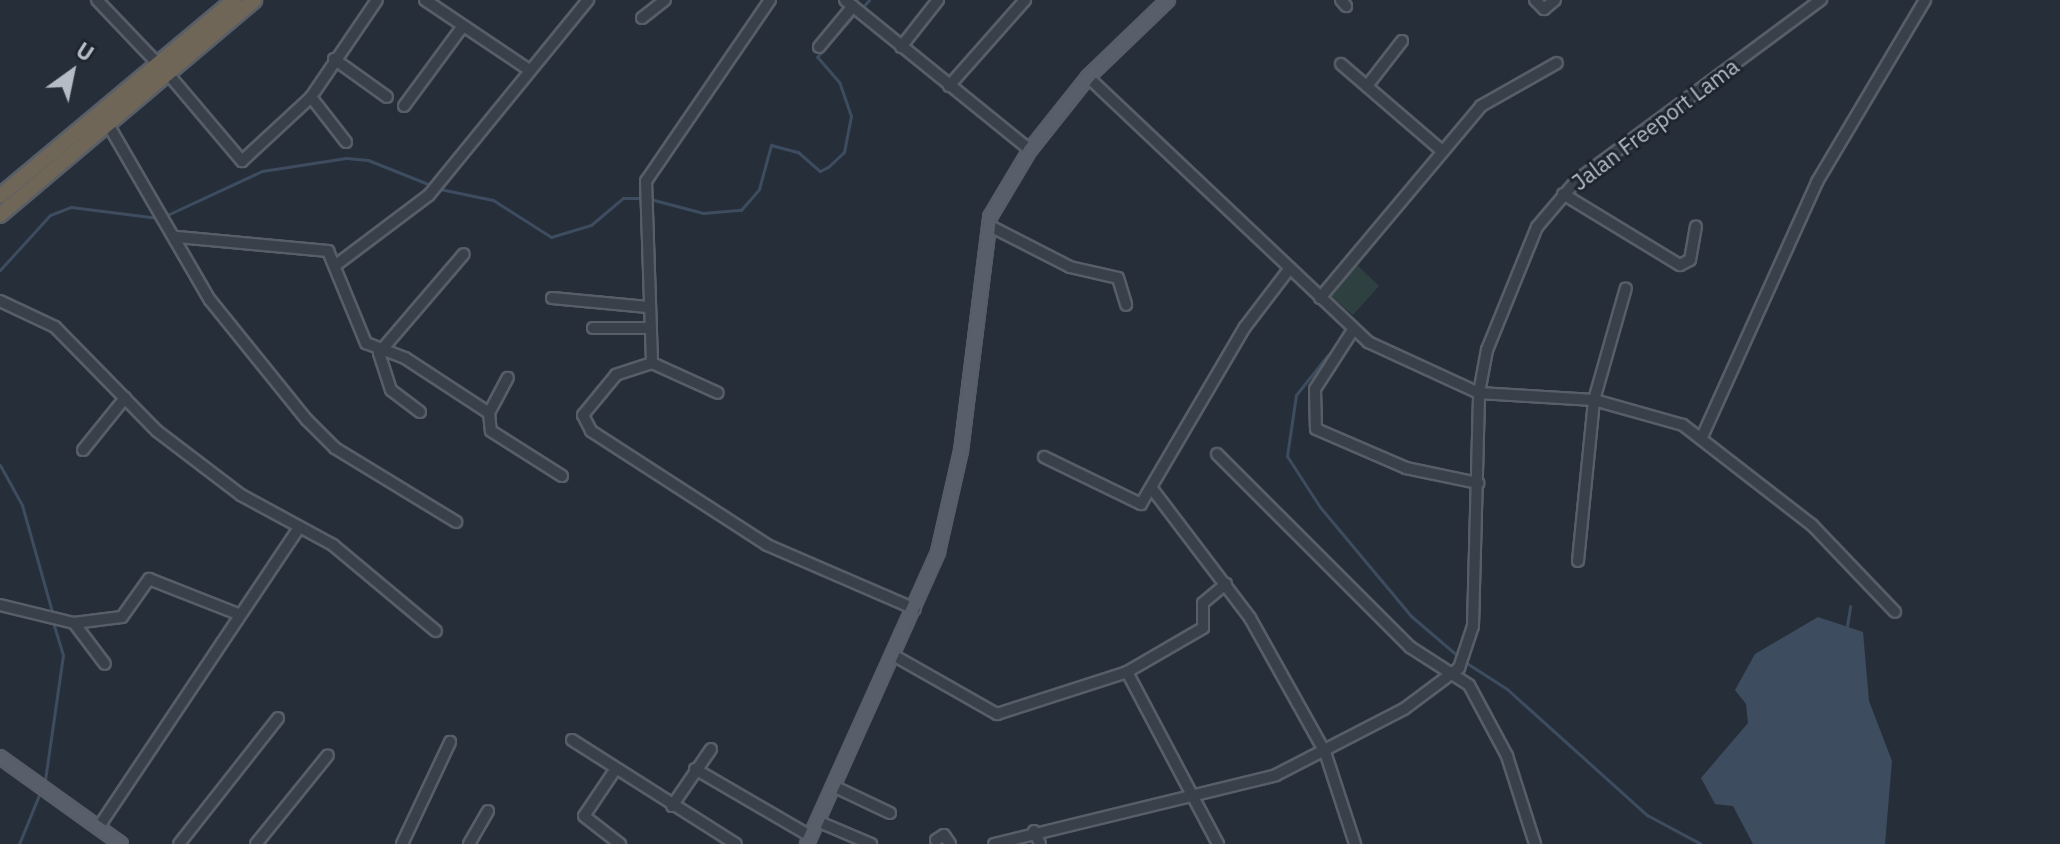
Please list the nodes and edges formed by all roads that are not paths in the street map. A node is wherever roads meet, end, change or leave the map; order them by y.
1 (97, 0) edge
2 (234, 0) edge
3 (254, 0) edge
4 (377, 0) edge
5 (425, 0) edge
6 (588, 0) edge
7 (665, 0) edge
8 (770, 0) edge
9 (938, 0) edge
10 (1025, 0) edge
11 (1168, 0) edge
12 (1535, 0) edge
13 (1555, 0) edge
14 (1821, 0) edge
15 (1925, 0) edge
16 (854, 7) edge
17 (642, 18) dead end
18 (463, 26) junction
19 (1402, 41) dead end
20 (819, 47) dead end
21 (901, 47) junction
22 (334, 59) junction
23 (1557, 63) dead end
24 (1341, 64) dead end
25 (164, 70) junction
26 (529, 70) junction
27 (1088, 77) junction
28 (949, 86) junction
29 (1367, 86) junction
30 (311, 97) junction
31 (387, 97) dead end
32 (404, 106) dead end
33 (109, 126) junction
34 (346, 142) dead end
35 (1030, 150) junction
36 (1441, 150) junction
37 (1563, 194) junction
38 (0, 196) edge
39 (0, 215) edge
40 (988, 225) junction
41 (1696, 227) dead end
42 (177, 237) junction
43 (464, 254) dead end
44 (336, 265) junction
45 (1290, 268) junction
46 (1626, 288) dead end
47 (552, 298) dead end
48 (1320, 298) junction
49 (0, 301) edge
50 (1126, 305) dead end
51 (648, 307) junction
52 (593, 328) dead end
53 (648, 328) junction
54 (1350, 328) junction
55 (379, 353) junction
56 (652, 363) junction
57 (508, 378) dead end
58 (718, 393) dead end
59 (1479, 393) junction
60 (125, 398) junction
61 (1594, 400) junction
62 (420, 412) dead end
63 (489, 413) junction
64 (1698, 434) junction
65 (83, 450) dead end
66 (1217, 454) dead end
67 (1044, 457) dead end
68 (562, 476) dead end
69 (1478, 483) junction
70 (1153, 490) junction
71 (456, 522) dead end
72 (299, 528) junction
73 (1578, 561) dead end
74 (1226, 584) junction
75 (0, 605) edge
76 (915, 609) junction
77 (1895, 612) dead end
78 (238, 614) junction
79 (74, 623) junction
80 (436, 631) dead end
81 (893, 655) junction
82 (105, 664) dead end
83 (1455, 671) junction
84 (1127, 672) junction
85 (278, 718) dead end
86 (572, 740) dead end
87 (450, 742) dead end
88 (711, 749) dead end
89 (1325, 752) junction
90 (328, 755) dead end
91 (0, 757) edge
92 (695, 769) junction
93 (615, 770) junction
94 (833, 786) junction
95 (1196, 800) junction
96 (672, 806) junction
97 (488, 811) dead end
98 (890, 813) dead end
99 (817, 821) junction
100 (98, 828) junction
101 (1034, 831) junction
102 (809, 840) edge
103 (936, 840) dead end
104 (121, 844) edge
105 (179, 844) edge
106 (256, 844) edge
107 (402, 844) edge
108 (469, 844) edge
109 (620, 844) edge
110 (736, 844) edge
111 (871, 844) edge
112 (950, 844) edge
113 (994, 844) edge
114 (1040, 844) edge
115 (1218, 844) edge
116 (1355, 844) edge
117 (1535, 844) edge

1 - 25 street
2 - 25 highway
3 - 25 highway
4 - 22 street
5 - 18 street
6 - 26 street
7 - 17 street
8 - 51 street
9 - 21 street
10 - 28 street
11 - 27 main road
12 - 13 street
14 - 37 street, Jalan Freeport Lama
15 - 64 street
16 - 20 street
16 - 21 street
18 - 26 street
18 - 32 street
19 - 29 street
21 - 28 street
22 - 30 street
22 - 31 street
23 - 36 street
24 - 29 street
25 - 30 street
25 - 33 highway
25 - 38 highway
26 - 44 street
27 - 35 main road
27 - 45 street
28 - 35 street
29 - 36 street
30 - 34 street
33 - 39 highway
33 - 42 street
35 - 40 main road
36 - 48 street
37 - 41 street
37 - 59 street, Jalan Freeport Lama
40 - 50 street
40 - 76 main road
42 - 44 street
42 - 71 street
43 - 55 street
44 - 55 street
45 - 48 street
45 - 70 street
46 - 61 street
47 - 51 street
48 - 54 street
49 - 60 street
51 - 53 street
52 - 53 street
53 - 56 street
54 - 59 street
54 - 69 street
55 - 62 street
55 - 63 street
56 - 58 street
56 - 76 street
57 - 63 street
59 - 61 street
59 - 69 street, Jalan Freeport Lama
60 - 65 street
60 - 72 street
61 - 64 street
61 - 73 street
63 - 68 street
64 - 77 street
66 - 83 street
67 - 70 street
69 - 83 street, Jalan Freeport Lama
70 - 74 street
72 - 78 street
72 - 80 street
74 - 84 street
74 - 89 street
75 - 79 street
76 - 81 main road
78 - 79 street
78 - 100 street
79 - 82 street
81 - 84 street
81 - 94 main road
83 - 89 street
83 - 117 street
84 - 95 street
85 - 105 street
86 - 93 street
87 - 107 street
88 - 92 street
89 - 95 street
89 - 116 street
90 - 106 street
91 - 100 main road
92 - 96 street
92 - 102 street
93 - 96 street
93 - 109 street
94 - 98 street
94 - 99 main road
95 - 101 street
95 - 115 street
96 - 110 street
97 - 108 street
99 - 102 main road
99 - 111 street
100 - 104 main road
101 - 113 street
101 - 114 street
103 - 112 street

